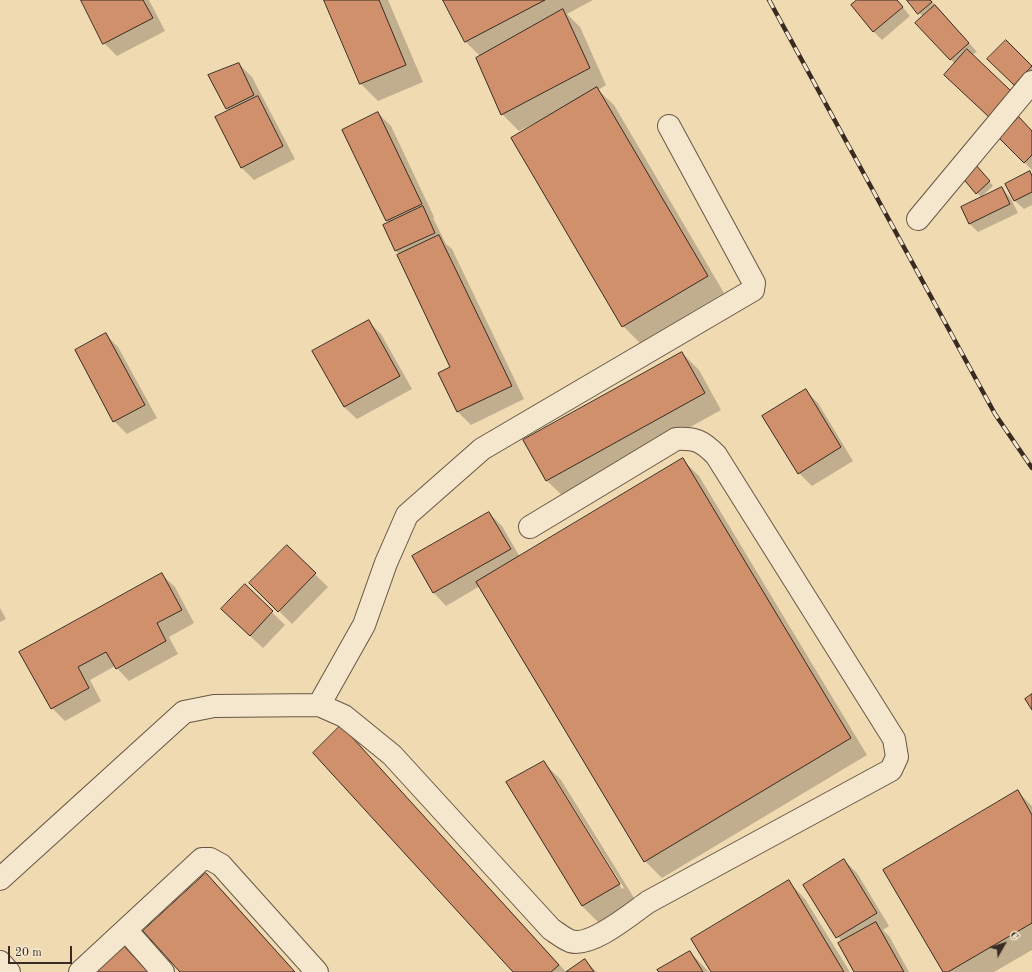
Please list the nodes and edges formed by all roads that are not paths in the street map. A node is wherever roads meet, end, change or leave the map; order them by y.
1 (1032, 82) edge
2 (669, 126) dead end
3 (918, 219) dead end
4 (530, 527) dead end
5 (319, 705) junction
6 (0, 879) edge
7 (126, 930) junction
8 (0, 962) edge
9 (9, 972) edge
10 (80, 972) edge
11 (163, 972) edge
12 (317, 972) edge

1 - 3 street
2 - 5 street
4 - 5 street
5 - 6 street
7 - 10 street
7 - 11 street
7 - 12 street
8 - 9 street

